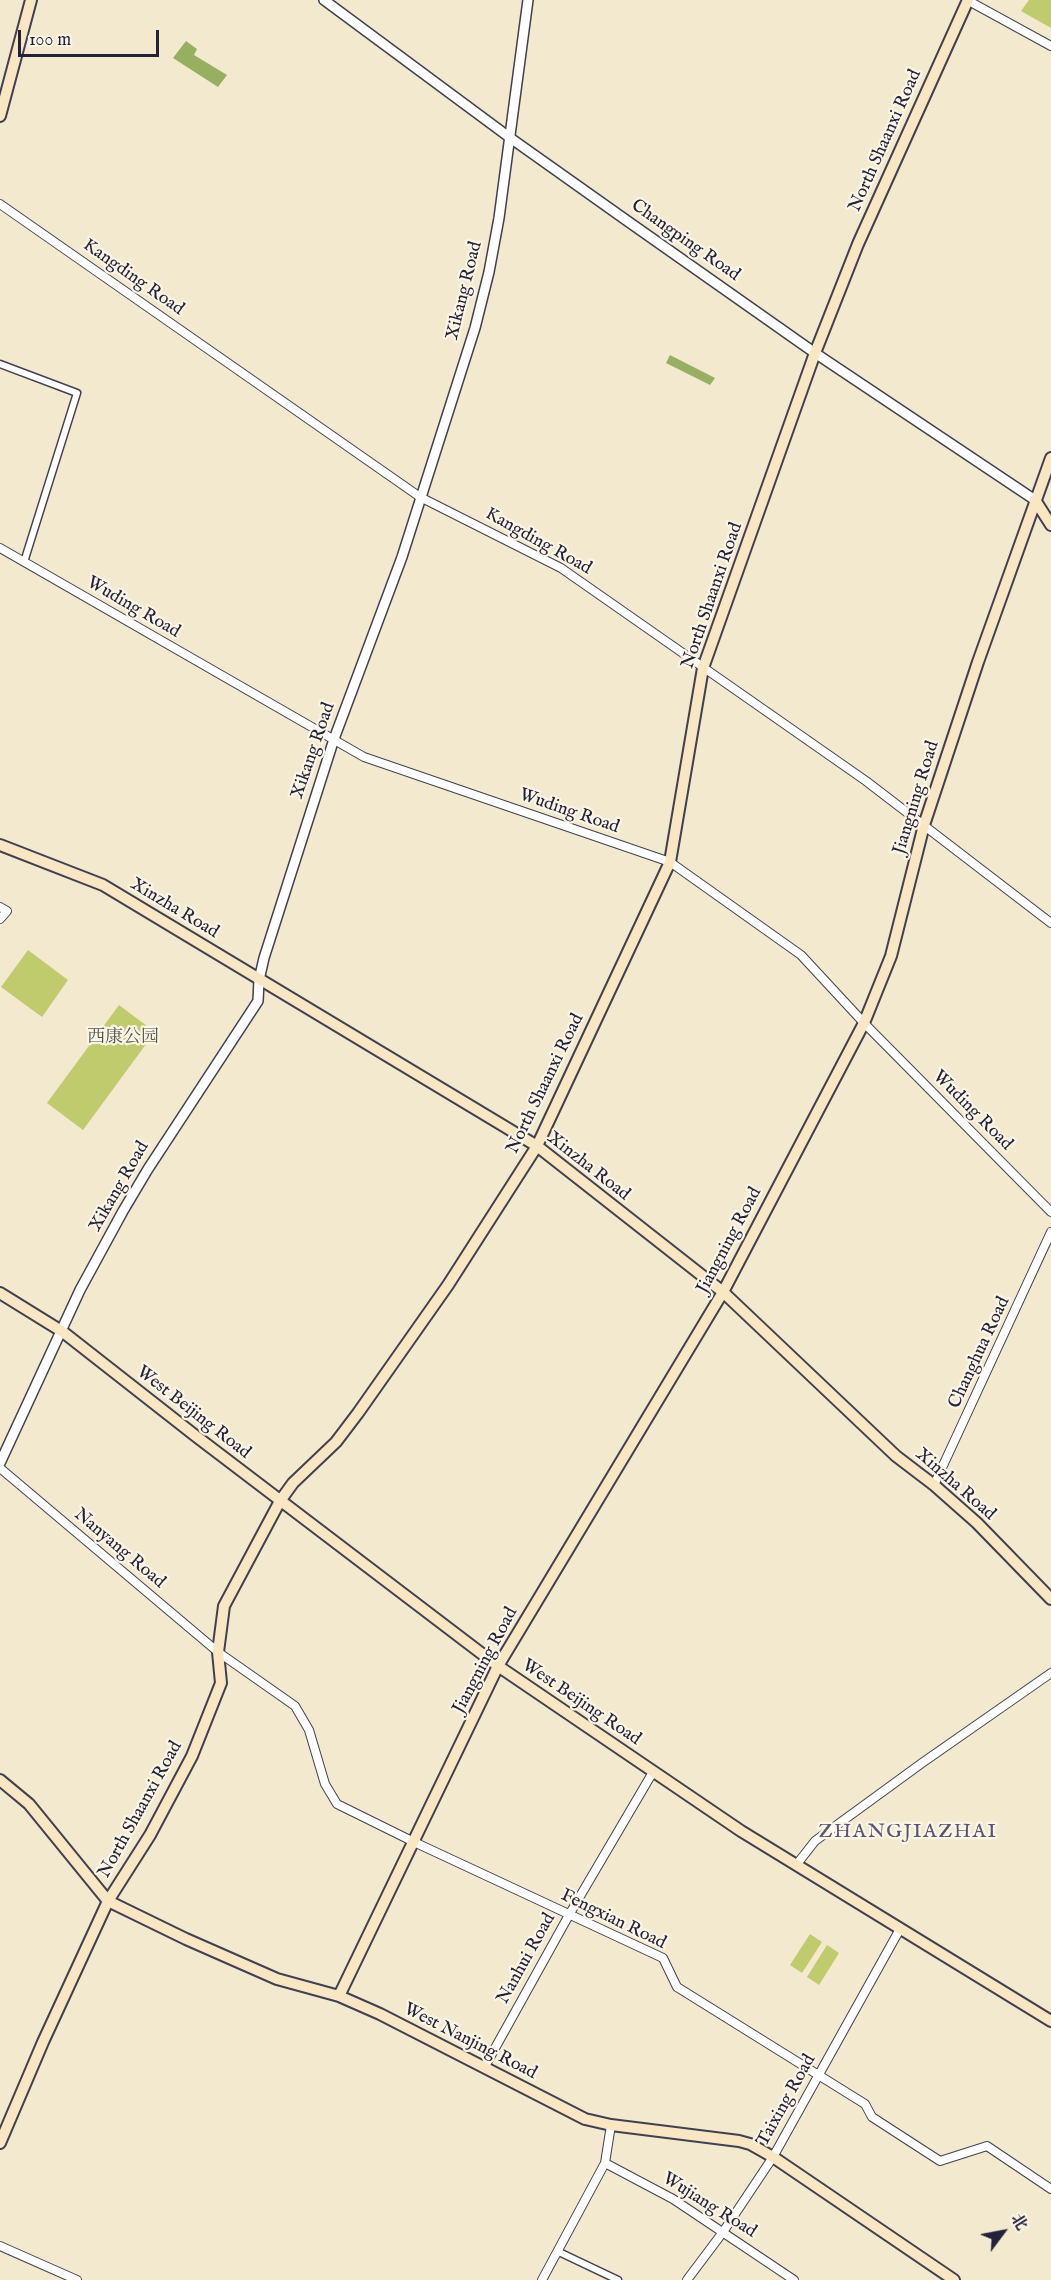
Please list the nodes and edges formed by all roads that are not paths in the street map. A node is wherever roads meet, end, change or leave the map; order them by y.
1 (31, 0) edge
2 (324, 0) edge
3 (528, 0) edge
4 (968, 0) edge
5 (1051, 46) edge
6 (0, 116) edge
7 (509, 137) junction
8 (0, 204) edge
9 (815, 353) junction
10 (0, 364) edge
11 (1051, 458) edge
12 (420, 497) junction
13 (1035, 500) junction
14 (1051, 508) edge
15 (1051, 525) edge
16 (0, 548) edge
17 (24, 562) junction
18 (704, 668) junction
19 (334, 739) junction
20 (924, 825) junction
21 (0, 845) edge
22 (670, 862) junction
23 (0, 907) edge
24 (0, 920) edge
25 (1051, 923) edge
26 (259, 980) junction
27 (864, 1023) junction
28 (537, 1146) junction
29 (1051, 1212) edge
30 (1051, 1232) edge
31 (723, 1292) junction
32 (0, 1293) edge
33 (62, 1331) junction
34 (0, 1439) edge
35 (9, 1445) junction
36 (0, 1462) edge
37 (0, 1468) edge
38 (934, 1485) junction
39 (280, 1501) junction
40 (1051, 1599) edge
41 (218, 1652) junction
42 (498, 1666) junction
43 (1051, 1673) edge
44 (653, 1772) junction
45 (0, 1780) edge
46 (414, 1842) junction
47 (797, 1864) junction
48 (108, 1901) junction
49 (569, 1915) junction
50 (900, 1929) junction
51 (339, 1996) junction
52 (1051, 2021) edge
53 (484, 2068) junction
54 (818, 2076) junction
55 (611, 2126) junction
56 (0, 2143) edge
57 (772, 2157) junction
58 (604, 2163) junction
59 (1051, 2189) edge
60 (723, 2232) junction
61 (0, 2246) edge
62 (559, 2252) junction
63 (77, 2280) edge
64 (542, 2280) edge
65 (618, 2280) edge
66 (687, 2280) edge
67 (794, 2280) edge
68 (954, 2280) edge

1 - 6 main road
2 - 7 street, Changping Road
3 - 7 street, Xikang Road
4 - 5 street
4 - 9 main road, North Shaanxi Road
7 - 9 street, Changping Road
7 - 12 street, Xikang Road
8 - 12 street, Kangding Road
9 - 13 street, Changping Road
9 - 18 main road, North Shaanxi Road
10 - 17 street
11 - 13 main road, Jiangning Road
12 - 18 street, Kangding Road
12 - 19 street, Xikang Road
13 - 14 main road, Changping Road
13 - 15 main road, Changping Road
13 - 20 main road, Jiangning Road
16 - 17 street, Wuding Road
17 - 19 street, Wuding Road
18 - 20 street, Kangding Road
18 - 22 main road, North Shaanxi Road
19 - 22 street, Wuding Road
19 - 26 street, Xikang Road
20 - 25 street, Kangding Road
20 - 27 main road, Jiangning Road
21 - 26 main road, Xinzha Road
22 - 27 street, Wuding Road
22 - 28 main road, North Shaanxi Road
23 - 24 street
26 - 28 main road, Xinzha Road
26 - 33 street, Xikang Road
27 - 29 street, Wuding Road
27 - 31 main road, Jiangning Road
28 - 31 main road, Xinzha Road
28 - 39 main road, North Shaanxi Road
30 - 38 street, Changhua Road
31 - 38 main road, Xinzha Road
31 - 42 main road, Jiangning Road
32 - 33 main road, West Beijing Road
33 - 35 street, Xikang Road
33 - 39 main road, West Beijing Road
34 - 35 street
35 - 36 street, Xikang Road
37 - 41 street, Nanyang Road
38 - 40 main road, Xinzha Road
39 - 41 main road, North Shaanxi Road
39 - 42 main road, West Beijing Road
41 - 46 street, Fengxian Road
41 - 48 main road, North Shaanxi Road
42 - 44 main road, West Beijing Road
42 - 46 main road, Jiangning Road
43 - 47 street
44 - 47 main road, West Beijing Road
44 - 49 street, Nanhui Road
45 - 48 main road, West Nanjing Road
46 - 49 street, Fengxian Road
46 - 51 main road, Jiangning Road
47 - 50 main road, West Beijing Road
48 - 51 main road, West Nanjing Road
48 - 56 main road, North Shaanxi Road
49 - 53 street, Nanhui Road
49 - 54 street, Fengxian Road
50 - 52 main road, West Beijing Road
50 - 54 street, Taixing Road
51 - 53 main road, West Nanjing Road
53 - 55 main road, West Nanjing Road
54 - 57 street, Taixing Road
54 - 59 street, Fengxian Road
55 - 57 main road, West Nanjing Road
55 - 58 street
57 - 60 street, Taixing Road
57 - 68 main road, West Nanjing Road
58 - 60 street, Wujiang Road
58 - 62 street
60 - 66 street, Taixing Road
60 - 67 street, Wujiang Road
61 - 63 street
62 - 64 street
62 - 65 street

